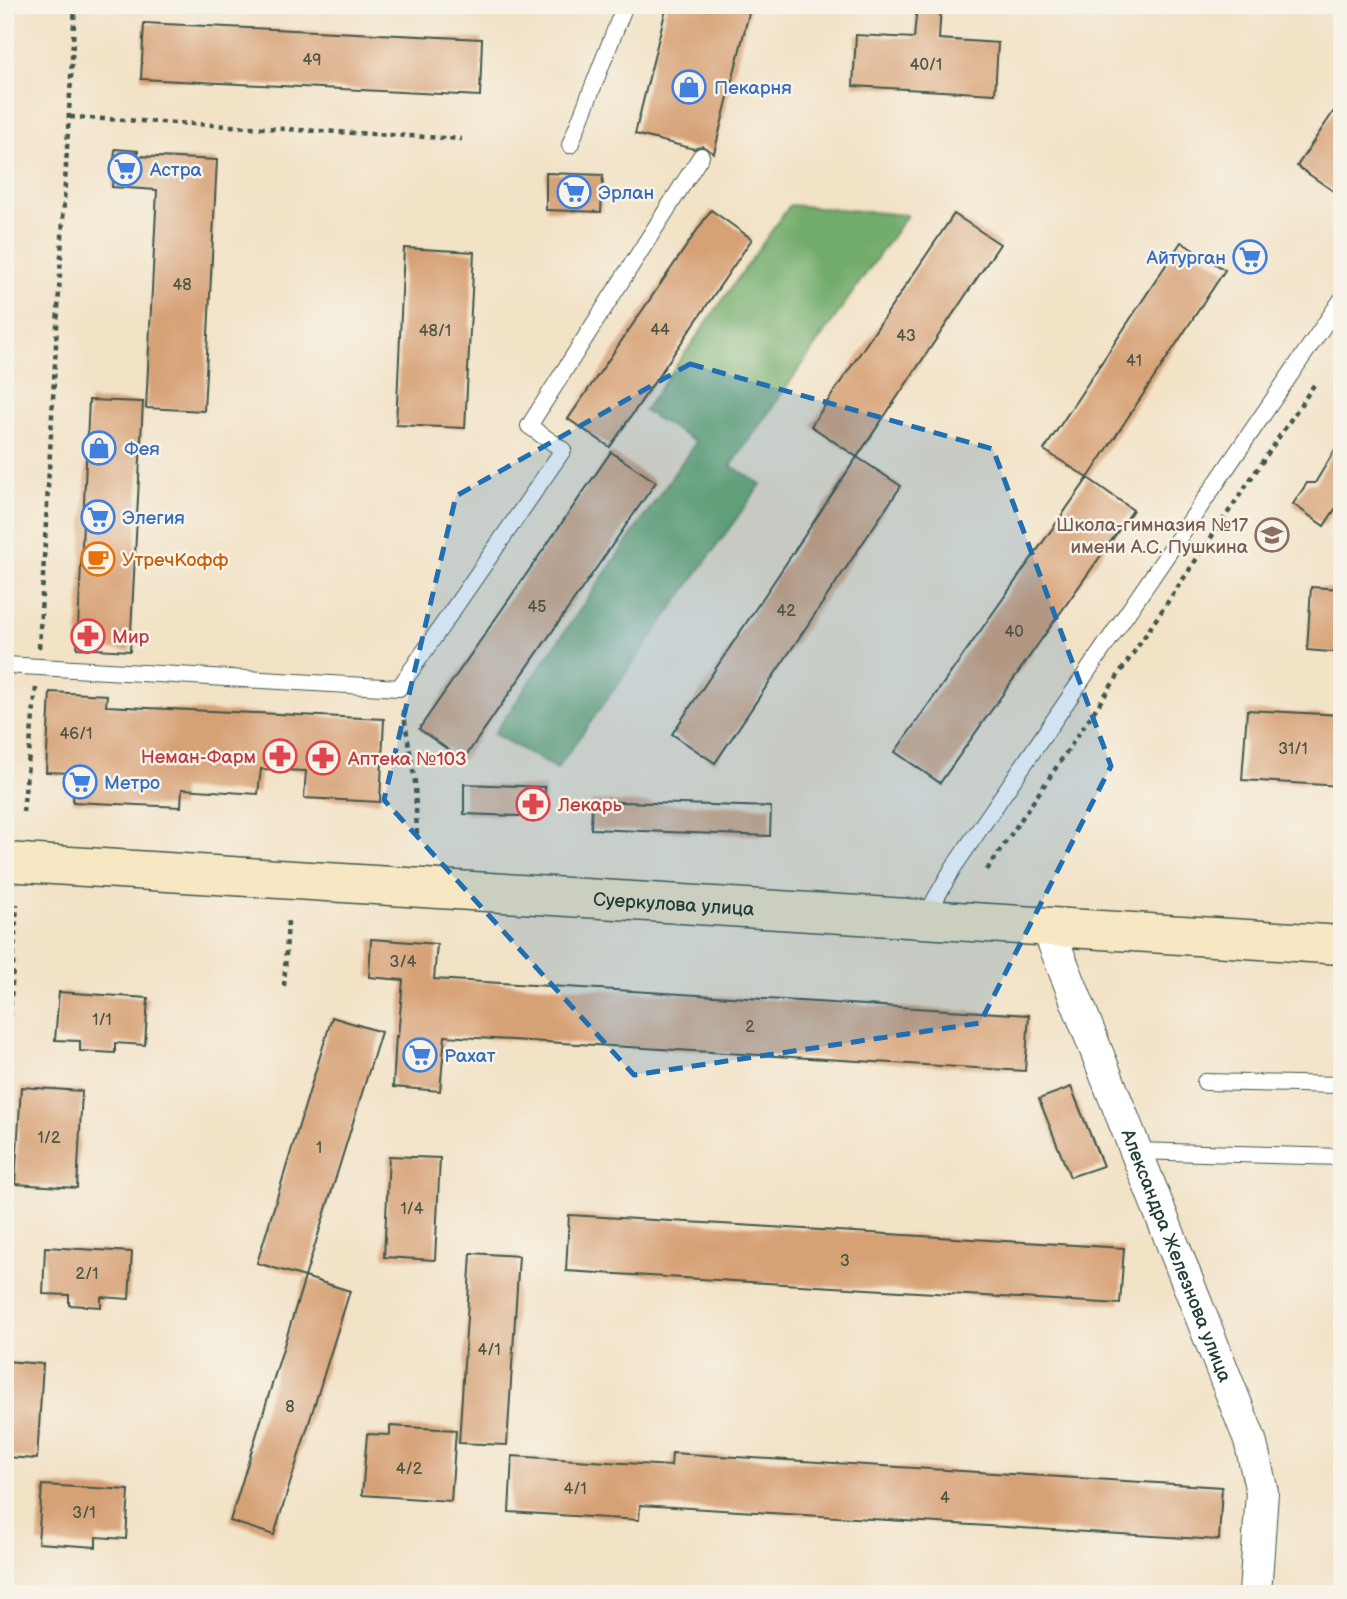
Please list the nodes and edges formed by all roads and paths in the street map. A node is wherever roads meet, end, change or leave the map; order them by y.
1 (75, 5) edge
2 (625, 5) edge
3 (70, 117) junction
4 (461, 139) dead end
5 (570, 145) dead end
6 (701, 156) dead end
7 (1342, 299) edge
8 (1319, 378) dead end
9 (5, 665) edge
10 (38, 667) junction
11 (399, 688) junction
12 (23, 812) dead end
13 (417, 837) dead end
14 (5, 862) edge
15 (987, 870) dead end
16 (17, 904) dead end
17 (924, 919) junction
18 (288, 920) dead end
19 (1047, 926) junction
20 (1342, 945) edge
21 (284, 986) dead end
22 (1205, 1082) dead end
23 (1342, 1085) edge
24 (5, 1096) edge
25 (1136, 1151) junction
26 (1342, 1157) edge
27 (1255, 1594) edge

1 - 3 path
2 - 5 lane
3 - 4 path
3 - 10 path
6 - 11 lane
7 - 17 lane
8 - 15 path
9 - 10 lane
10 - 11 lane
10 - 12 path
11 - 13 path
14 - 17 main road, Суеркулова улица
16 - 24 path
17 - 19 main road, Суеркулова улица
18 - 21 path
19 - 20 main road, Суеркулова улица
19 - 25 street, Александра Железнова улица
22 - 23 lane
25 - 26 lane
25 - 27 street, Александра Железнова улица

